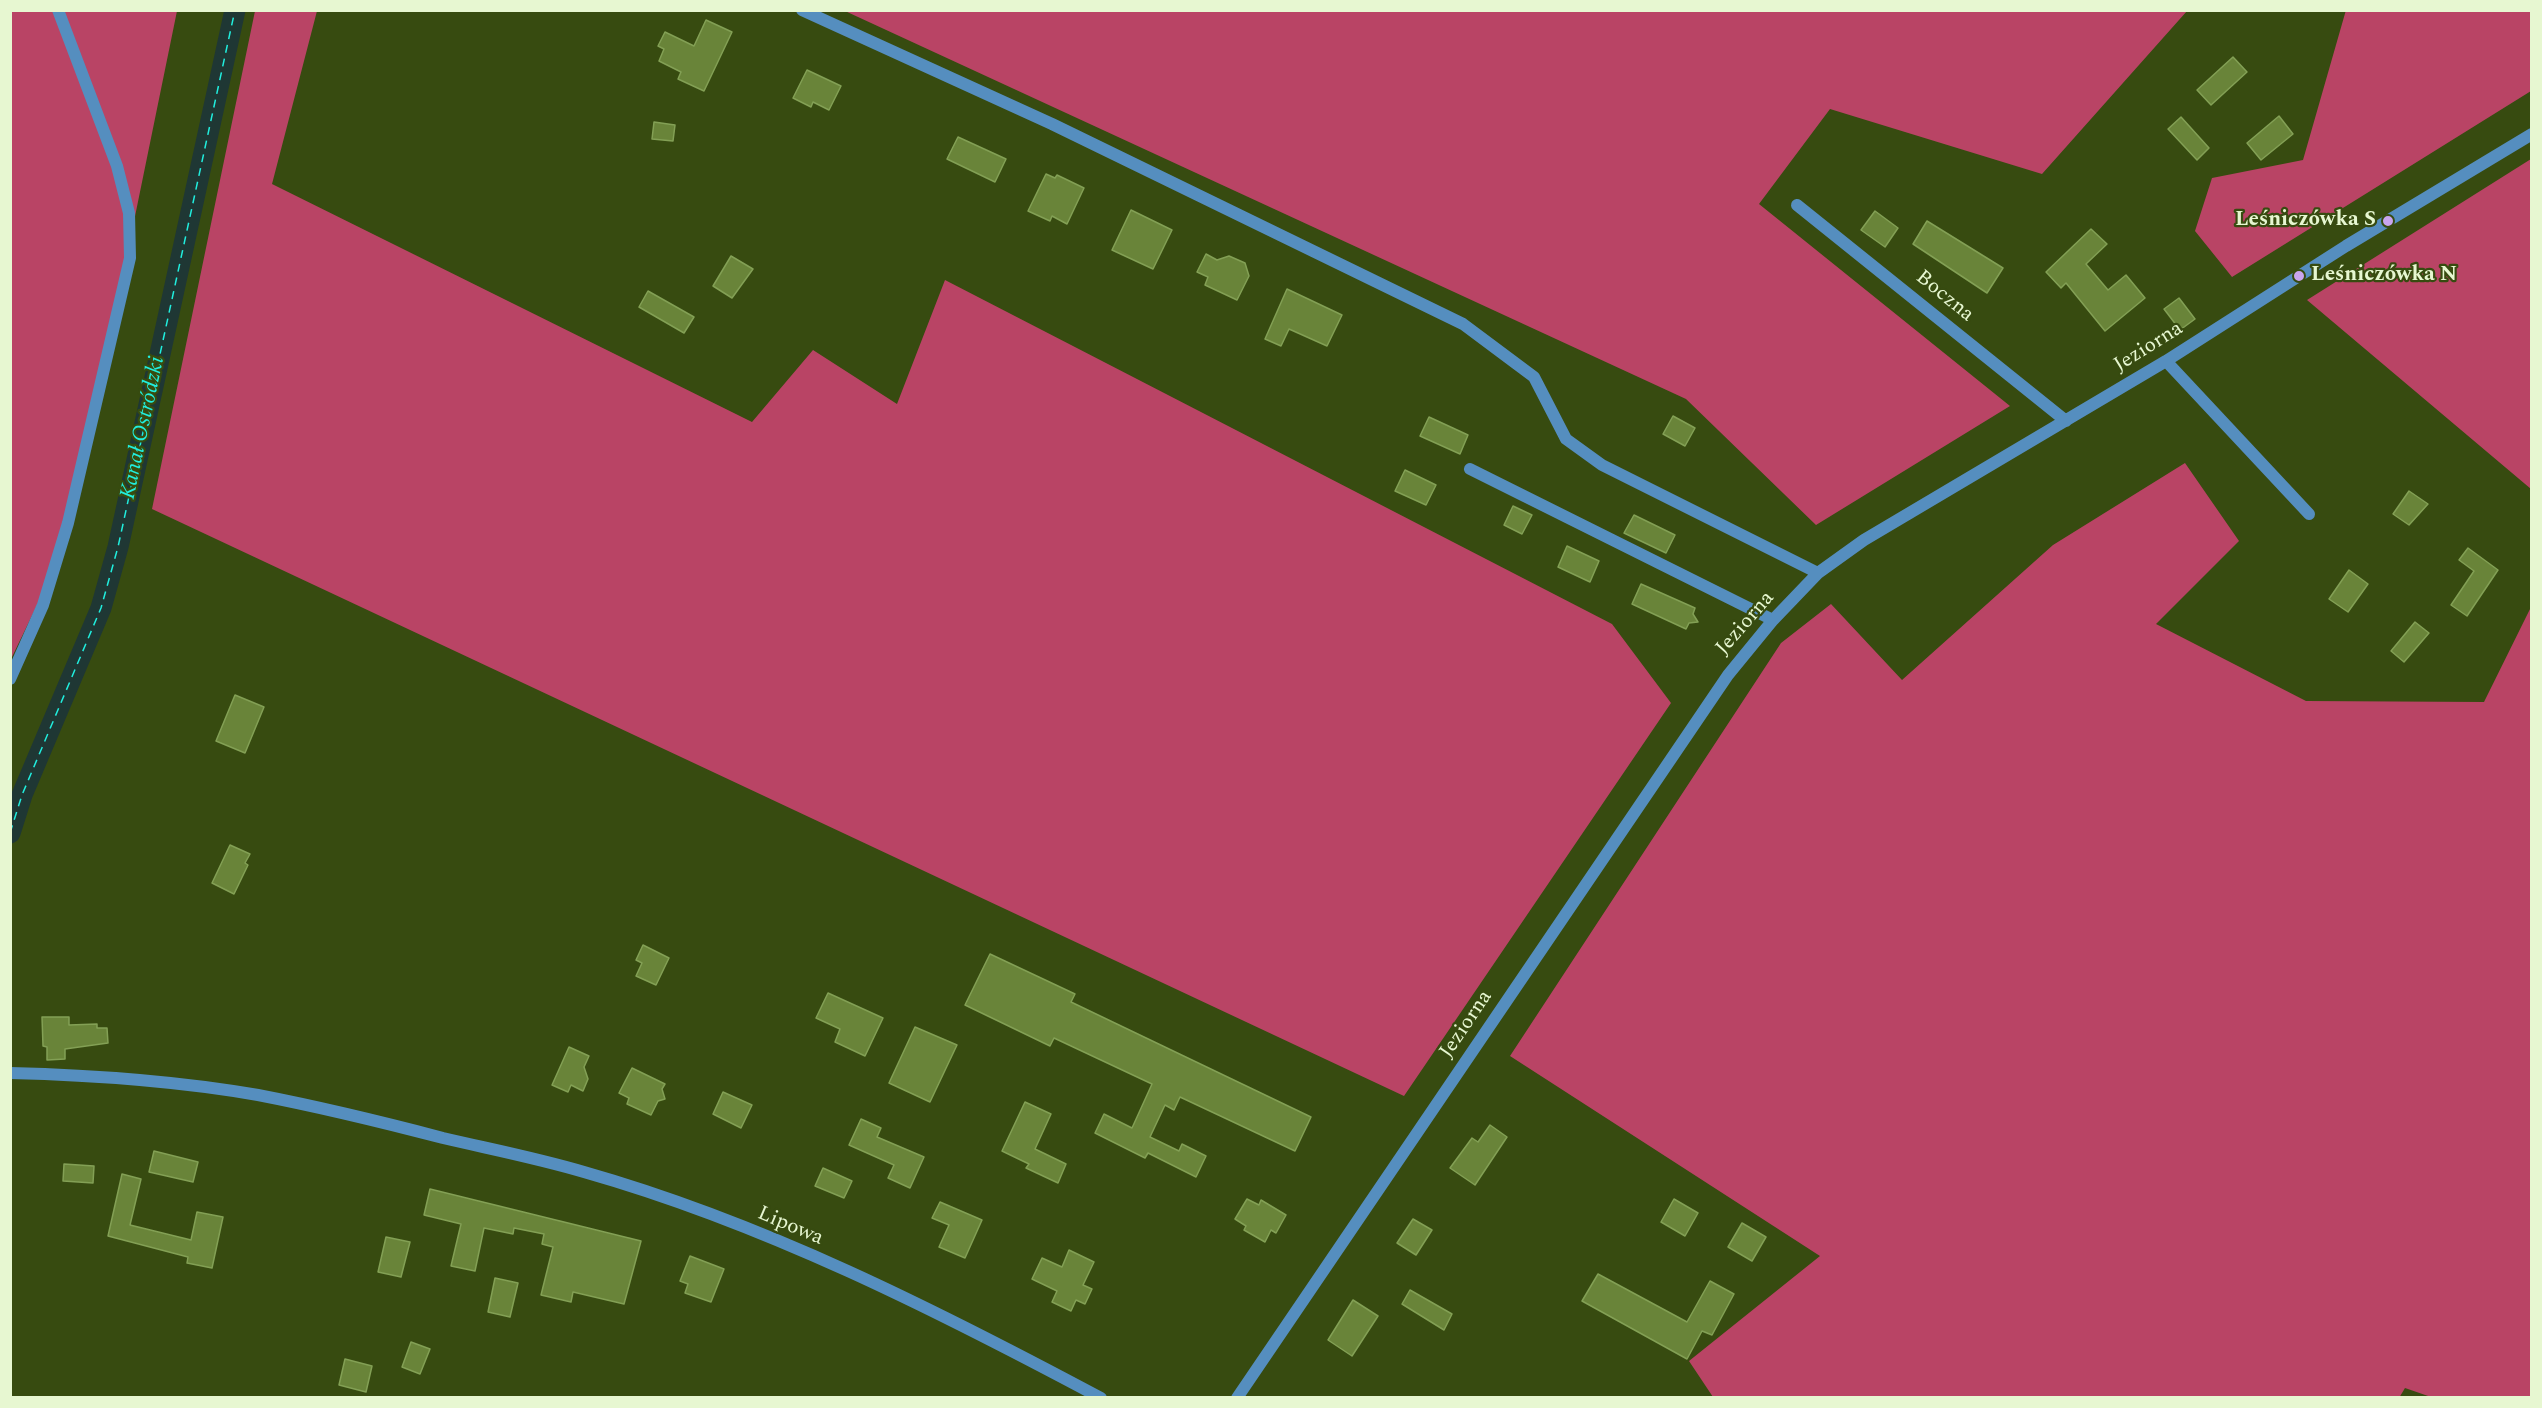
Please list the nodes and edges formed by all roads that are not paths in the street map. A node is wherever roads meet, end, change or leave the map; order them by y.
1 (58, 10) edge
2 (802, 10) edge
3 (2532, 134) edge
4 (1797, 206) dead end
5 (2166, 361) junction
6 (2066, 421) junction
7 (1470, 469) dead end
8 (2309, 514) dead end
9 (1818, 573) junction
10 (1773, 620) junction
11 (10, 679) edge
12 (12, 1073) edge
13 (1101, 1398) edge
14 (1237, 1398) edge

1 - 11 street
2 - 9 street
3 - 5 street, Jeziorna
4 - 6 street, Boczna
5 - 6 street, Jeziorna
5 - 8 street
6 - 9 street, Jeziorna
7 - 10 street
9 - 10 street, Jeziorna
10 - 14 street, Jeziorna
12 - 13 street, Lipowa

